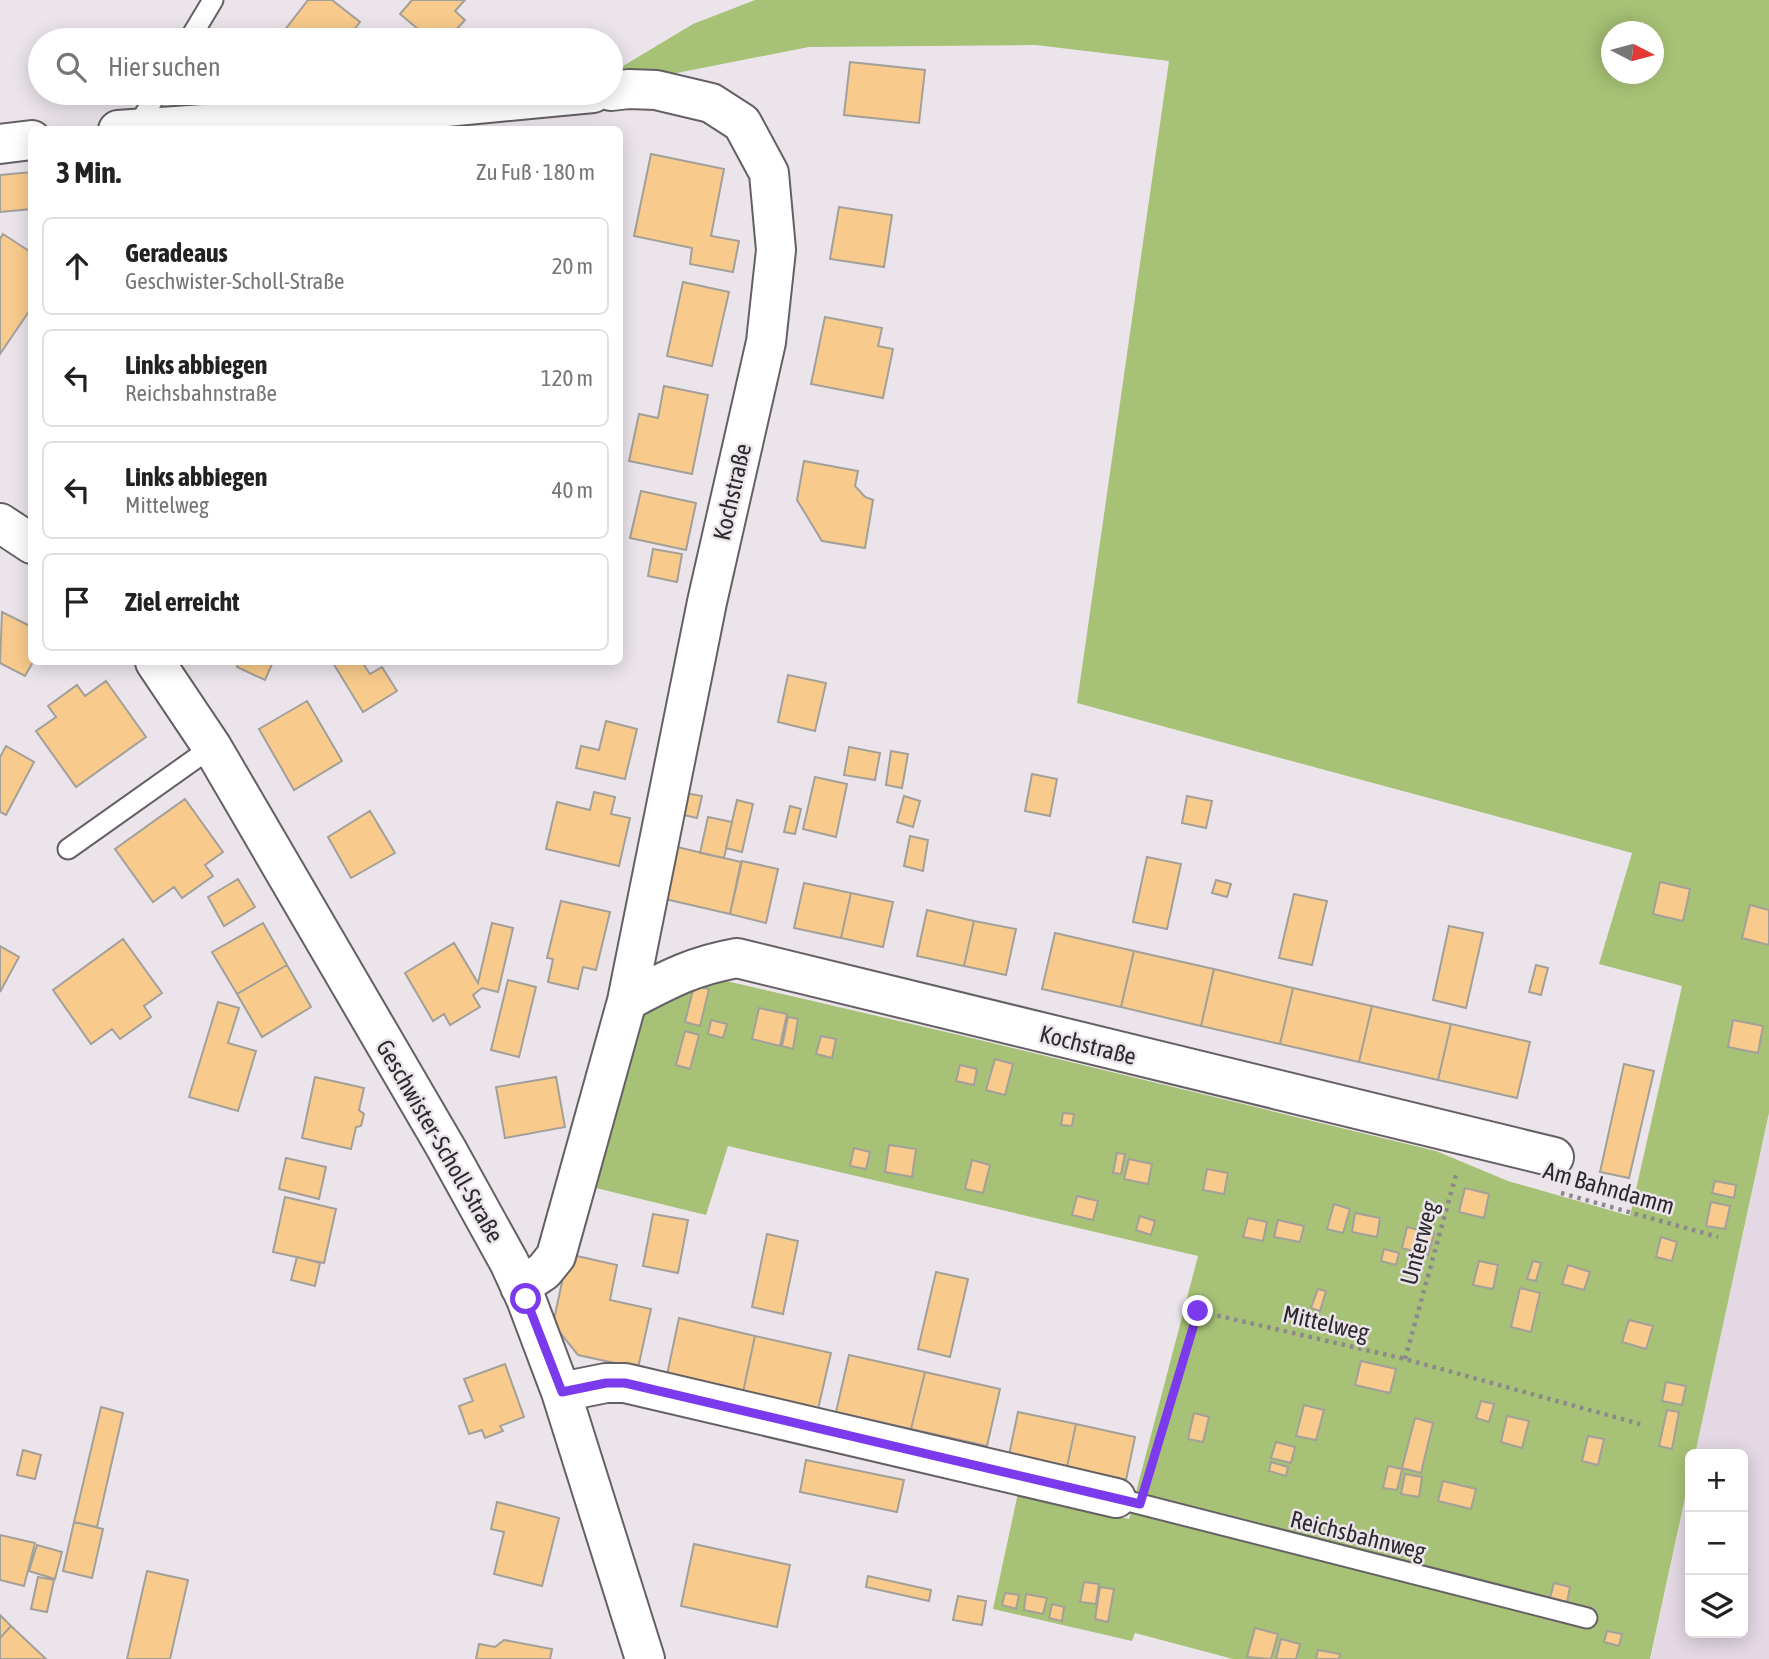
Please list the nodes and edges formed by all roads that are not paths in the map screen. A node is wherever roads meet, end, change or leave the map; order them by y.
1 (213, 0) edge
2 (196, 28) edge
3 (623, 90) edge
4 (147, 105) edge
5 (455, 105) edge
6 (129, 126) edge
7 (155, 126) edge
8 (28, 140) edge
9 (0, 144) edge
10 (0, 523) edge
11 (28, 541) edge
12 (157, 665) edge
13 (212, 747) junction
14 (68, 849) dead end
15 (628, 1002) junction
16 (1557, 1175) road end
17 (520, 1287) junction
18 (562, 1392) junction
19 (1128, 1501) joint
20 (1587, 1618) dead end
21 (645, 1659) edge

1 - 2 lane
3 - 15 street, Kochstraße
4 - 6 lane
5 - 7 street
8 - 9 street
10 - 11 street
12 - 13 street, Geschwister-Scholl-Straße
13 - 14 lane
13 - 17 street, Geschwister-Scholl-Straße
15 - 16 street, Kochstraße
15 - 17 street, Kochstraße
17 - 18 street, Geschwister-Scholl-Straße
18 - 19 street
18 - 21 street, Geschwister-Scholl-Straße
19 - 20 lane, Reichsbahnweg

